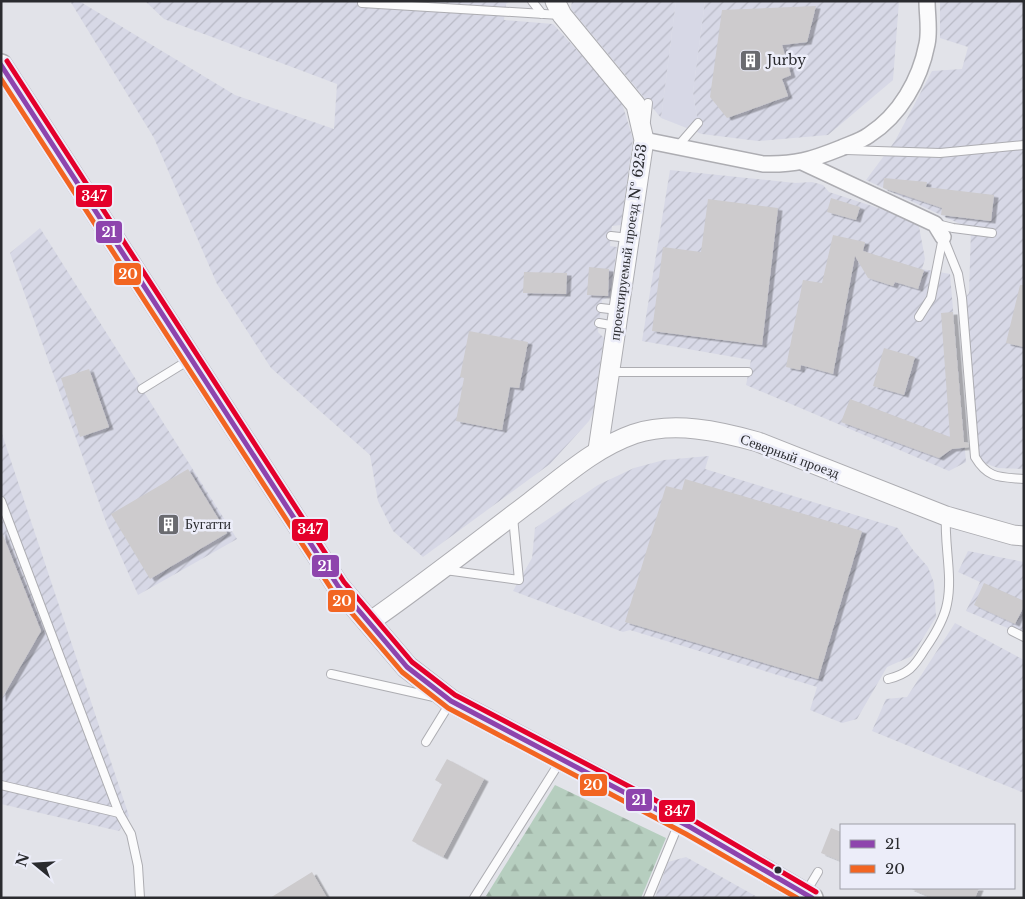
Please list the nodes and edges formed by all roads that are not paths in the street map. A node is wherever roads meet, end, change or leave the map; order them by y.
1 (532, 1) edge
2 (927, 1) edge
3 (362, 3) dead end
4 (553, 10) edge
5 (1, 65) edge
6 (648, 103) dead end
7 (698, 124) dead end
8 (644, 140) junction
9 (1024, 145) edge
10 (677, 147) junction
11 (836, 150) junction
12 (802, 162) junction
13 (939, 230) junction
14 (992, 233) dead end
15 (611, 236) dead end
16 (630, 238) junction
17 (919, 317) dead end
18 (191, 359) junction
19 (609, 372) junction
20 (748, 372) dead end
21 (142, 389) dead end
22 (598, 450) junction
23 (1024, 480) edge
24 (1, 501) edge
25 (513, 515) junction
26 (946, 516) junction
27 (1024, 536) edge
28 (442, 570) junction
29 (368, 623) junction
30 (1012, 631) dead end
31 (1024, 637) edge
32 (331, 674) dead end
33 (888, 679) dead end
34 (451, 701) junction
35 (426, 742) dead end
36 (562, 760) junction
37 (1, 785) edge
38 (119, 813) junction
39 (680, 822) junction
40 (818, 872) dead end
41 (808, 896) edge
42 (140, 898) edge
43 (474, 898) edge
44 (648, 898) edge

1 - 4 lane
2 - 11 street
3 - 4 lane
4 - 8 street, проектируемый проезд № 6253
5 - 18 main road
6 - 8 lane
7 - 10 lane
8 - 10 street
8 - 16 street, проектируемый проезд № 6253
9 - 11 lane
10 - 12 street
11 - 12 street
12 - 13 street
13 - 14 lane
13 - 17 lane
13 - 23 lane
15 - 16 lane
16 - 19 street, проектируемый проезд № 6253
18 - 21 lane
18 - 29 main road
19 - 20 lane
19 - 22 street, проектируемый проезд № 6253
22 - 25 street, Северный проезд
22 - 26 street, Северный проезд
24 - 38 lane
25 - 28 street, Северный проезд
25 - 28 lane
26 - 27 street, Северный проезд
26 - 33 lane
28 - 29 street, Северный проезд
29 - 34 main road
30 - 31 lane
32 - 34 lane
34 - 35 lane
34 - 36 main road
36 - 39 main road
36 - 43 lane
37 - 38 lane
38 - 42 lane
39 - 41 main road
39 - 44 lane
40 - 41 lane

